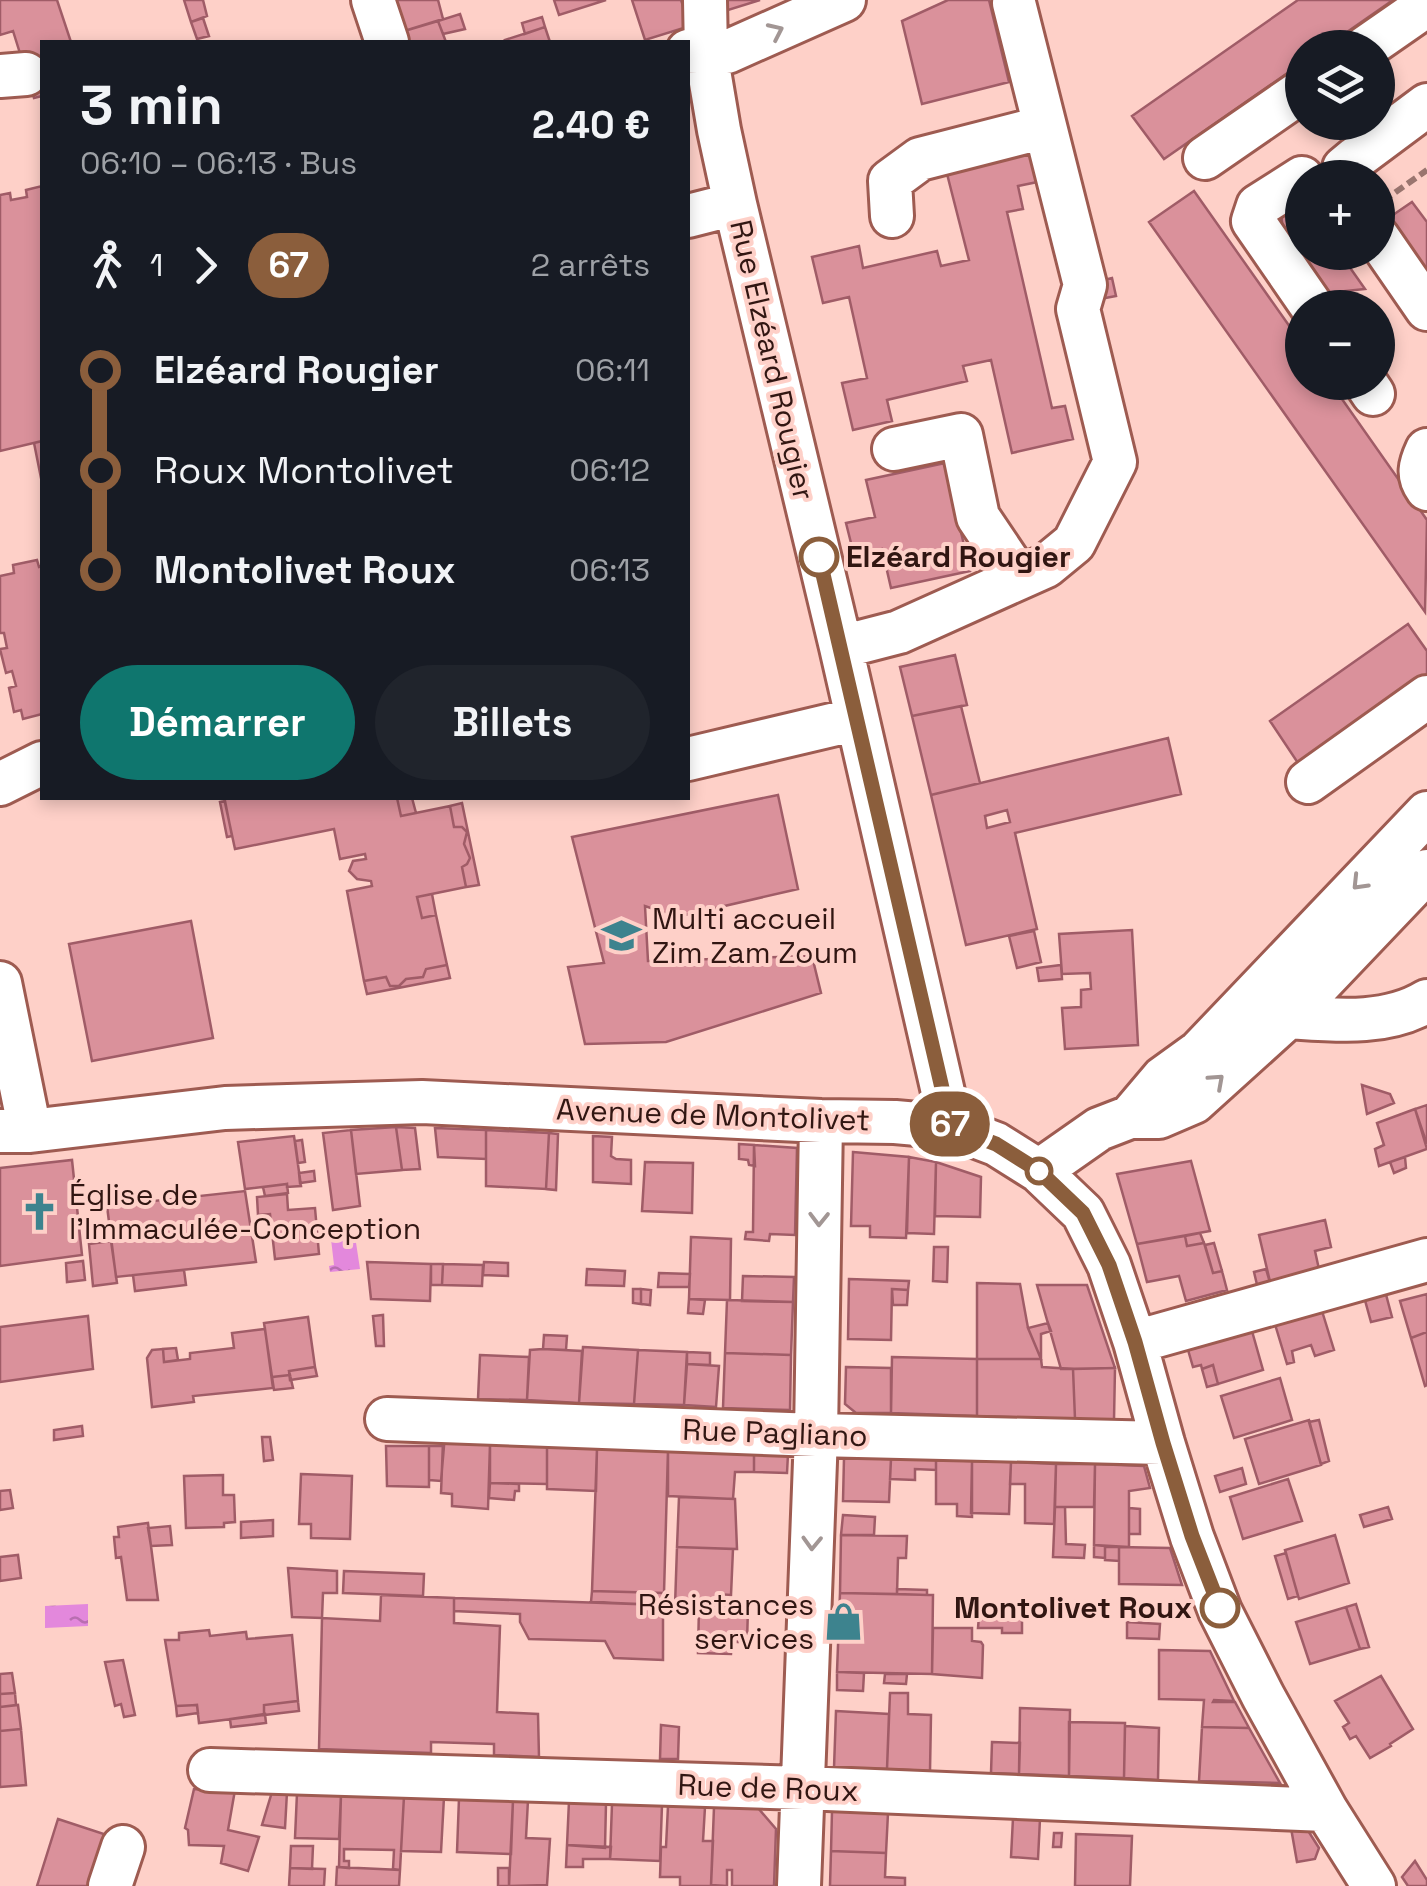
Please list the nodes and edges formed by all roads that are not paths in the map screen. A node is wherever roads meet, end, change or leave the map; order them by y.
1 (373, 0) edge
2 (704, 0) edge
3 (844, 0) edge
4 (1014, 3) dead end
5 (1427, 5) edge
6 (1391, 30) edge
7 (385, 40) edge
8 (697, 52) edge
9 (1285, 103) edge
10 (1427, 104) edge
11 (1045, 127) junction
12 (1205, 158) dead end
13 (1354, 160) edge
14 (1285, 189) edge
15 (734, 204) junction
16 (690, 215) edge
17 (892, 216) dead end
18 (1395, 263) edge
19 (1285, 267) edge
20 (1427, 309) edge
21 (894, 449) dead end
22 (1427, 450) edge
23 (1427, 489) edge
24 (1019, 578) junction
25 (841, 647) junction
26 (1427, 697) edge
27 (857, 719) junction
28 (690, 760) edge
29 (40, 765) edge
30 (1308, 782) dead end
31 (0, 784) edge
32 (1427, 813) edge
33 (1427, 872) edge
34 (0, 983) edge
35 (1427, 1001) edge
36 (1288, 1017) junction
37 (1130, 1117) junction
38 (821, 1121) junction
39 (951, 1127) junction
40 (15, 1131) edge
41 (1039, 1171) junction
42 (1427, 1260) edge
43 (1135, 1342) junction
44 (387, 1419) dead end
45 (816, 1435) junction
46 (1163, 1443) junction
47 (210, 1770) dead end
48 (803, 1788) junction
49 (1326, 1810) junction
50 (800, 1886) edge
51 (1374, 1886) edge

1 - 7 street
2 - 8 street, Rue Elzéard Rougier
8 -> 3 street
4 - 11 street
5 - 6 street
8 - 15 street, Rue Elzéard Rougier
9 - 12 street
10 - 13 street
11 - 17 street
11 - 24 street
14 - 19 street
15 - 16 street
15 - 25 street, Rue Elzéard Rougier
18 - 20 street
21 - 24 street
22 - 23 street
24 - 25 street
25 - 27 street, Rue Elzéard Rougier
26 - 30 street
27 - 28 street
27 - 39 street, Rue Elzéard Rougier
29 - 31 street
32 -> 37 street
33 - 36 street
34 - 40 street
35 - 36 street
37 -> 36 street
37 - 41 street
38 - 39 street, Avenue de Montolivet
38 - 40 street, Avenue de Montolivet
38 -> 45 street
39 - 41 street, Avenue de Montolivet
41 - 43 street, Avenue de Montolivet
42 - 43 street
43 - 46 street, Avenue de Montolivet
44 - 45 street, Rue Pagliano
45 - 46 street, Rue Pagliano
45 -> 48 street
46 - 49 street, Avenue de Montolivet
47 - 48 street, Rue de Roux
48 - 49 street, Rue de Roux
48 - 50 street
49 - 51 street, Avenue de Montolivet

